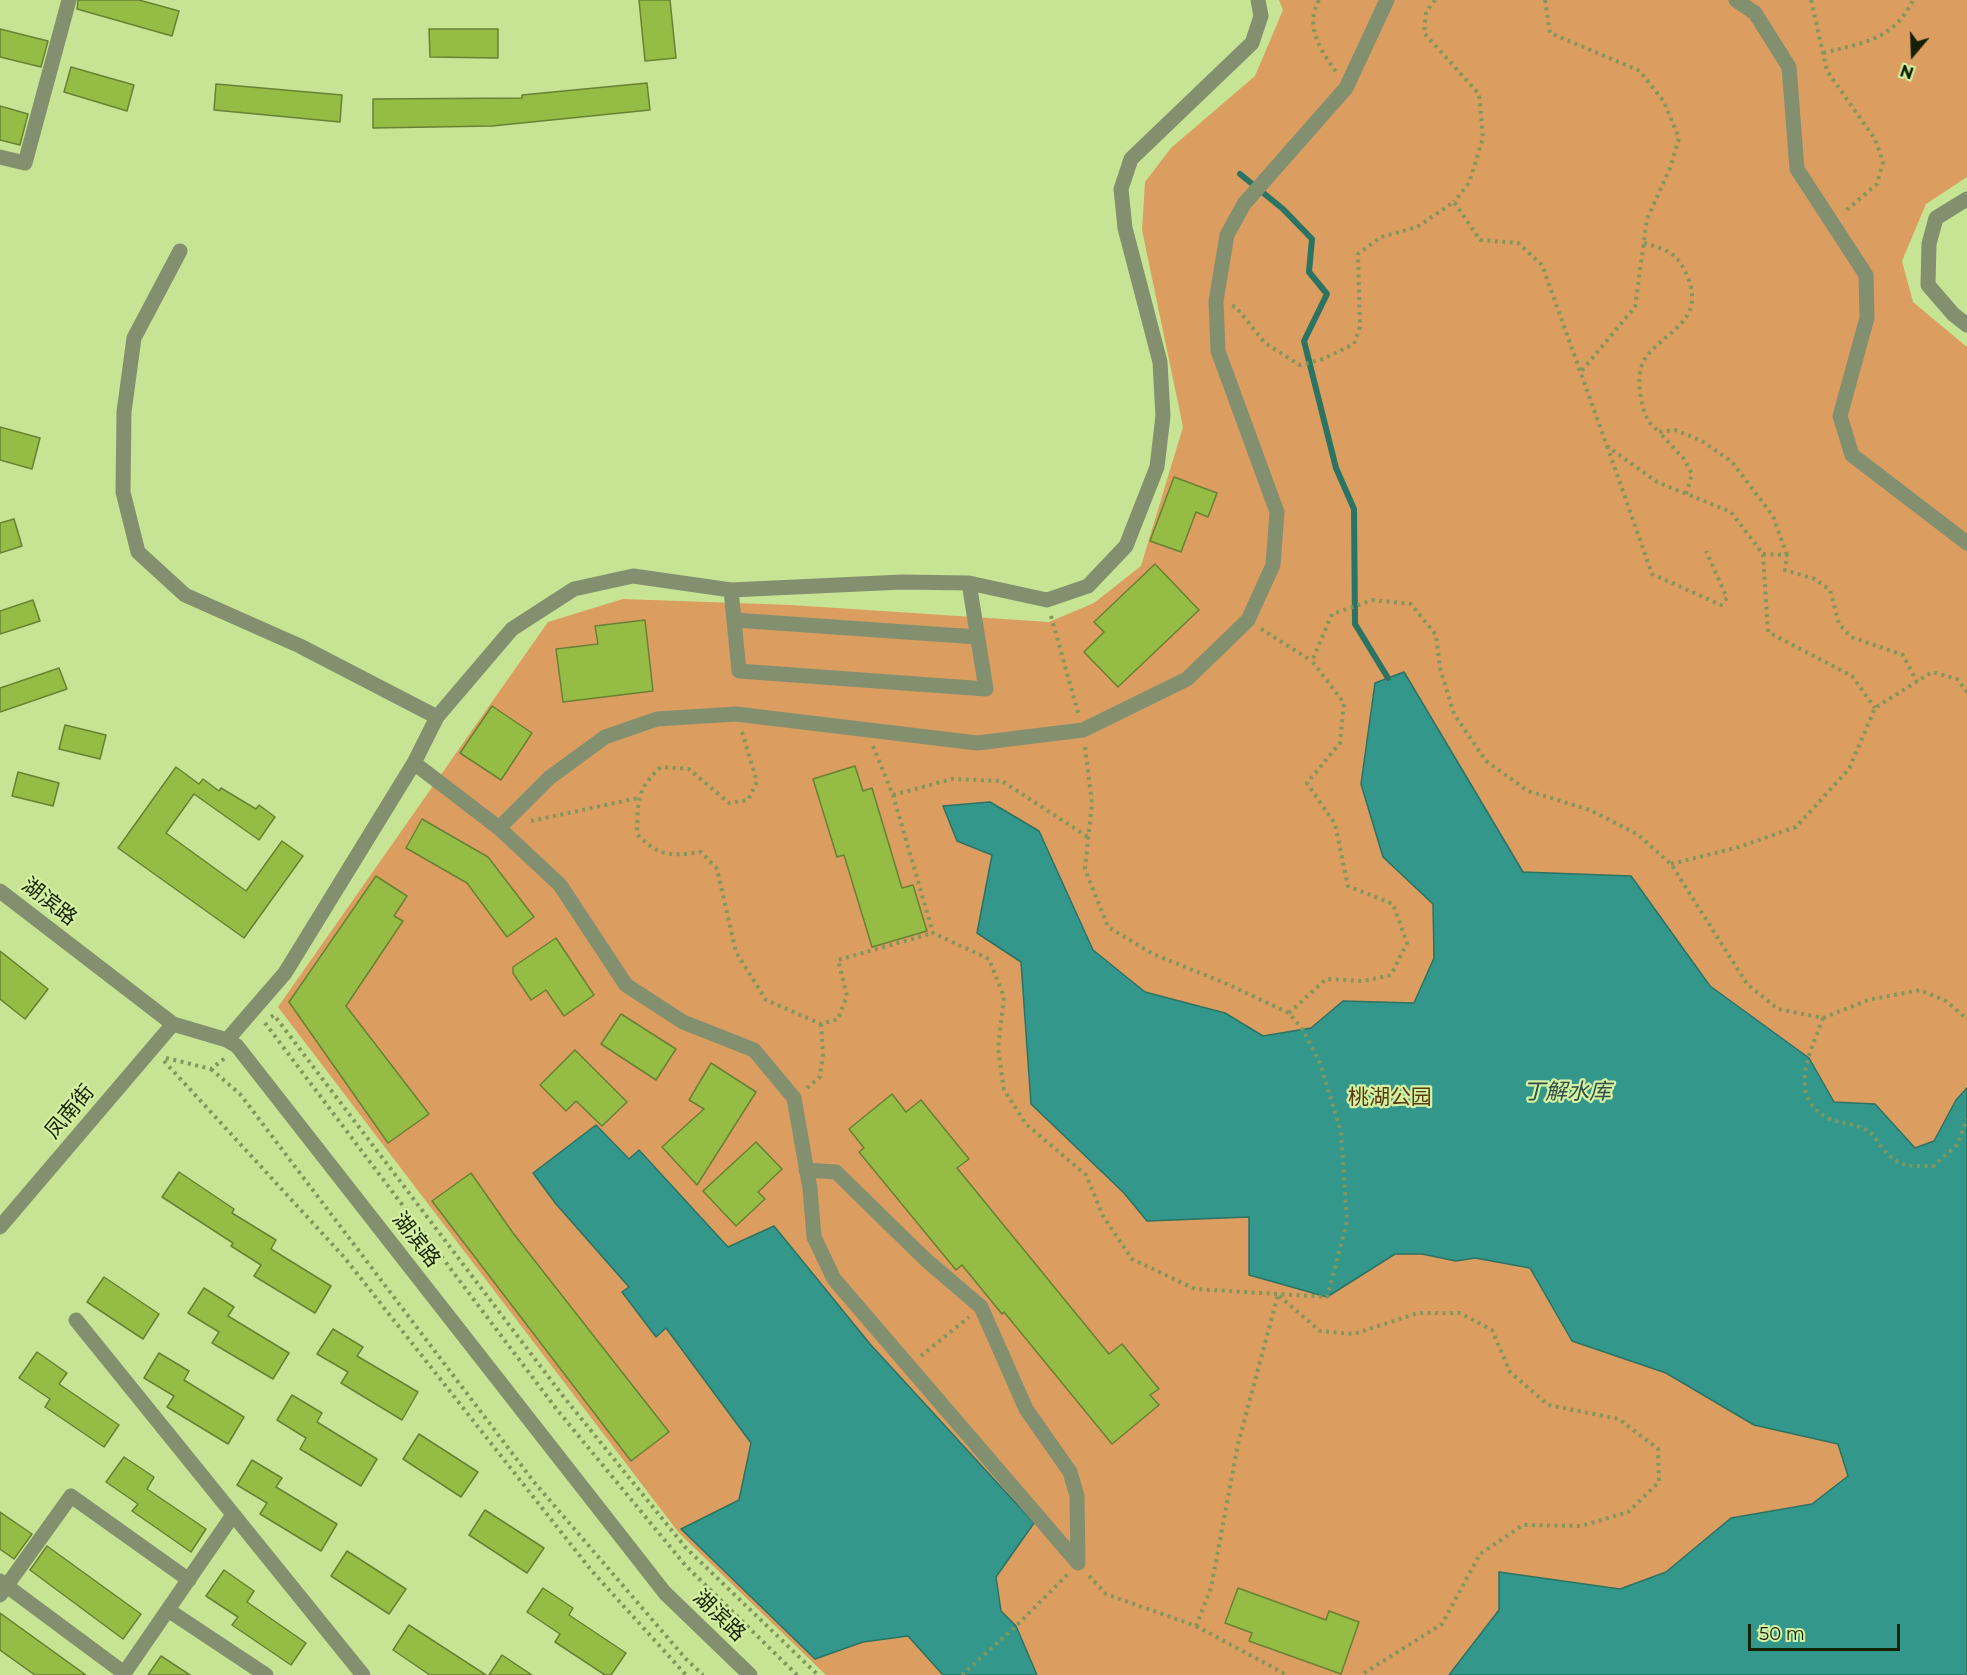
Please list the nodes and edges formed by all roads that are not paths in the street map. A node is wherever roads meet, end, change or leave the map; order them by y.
1 (69, 0) edge
2 (1258, 0) edge
3 (1387, 0) edge
4 (1736, 0) edge
5 (0, 157) edge
6 (1967, 199) edge
7 (180, 251) dead end
8 (1967, 325) edge
9 (1967, 543) edge
10 (969, 583) junction
11 (731, 590) junction
12 (734, 620) junction
13 (977, 637) junction
14 (437, 717) junction
15 (414, 763) junction
16 (500, 828) junction
17 (0, 891) edge
18 (173, 1024) junction
19 (232, 1043) junction
20 (806, 1170) junction
21 (0, 1227) edge
22 (76, 1320) dead end
23 (233, 1515) junction
24 (189, 1580) junction
25 (2, 1587) edge
26 (168, 1610) junction
27 (124, 1674) edge
28 (266, 1675) edge
29 (363, 1675) edge
30 (750, 1675) edge

1 - 5 street
2 - 10 street
3 - 16 street
4 - 9 street
6 - 8 street
7 - 14 street
10 - 11 street
10 - 13 street
11 - 12 street
11 - 14 street
12 - 13 street
12 - 13 street
14 - 15 street
15 - 16 street
15 - 19 street
16 - 20 street
17 - 18 street, 湖滨路
18 - 19 street, 湖滨路
18 - 21 street, 凤南街
19 - 30 street, 湖滨路
20 - 20 street
22 - 23 street
23 - 24 street
23 - 29 street
24 - 25 street
24 - 26 street
25 - 27 street
26 - 27 street
26 - 28 street

